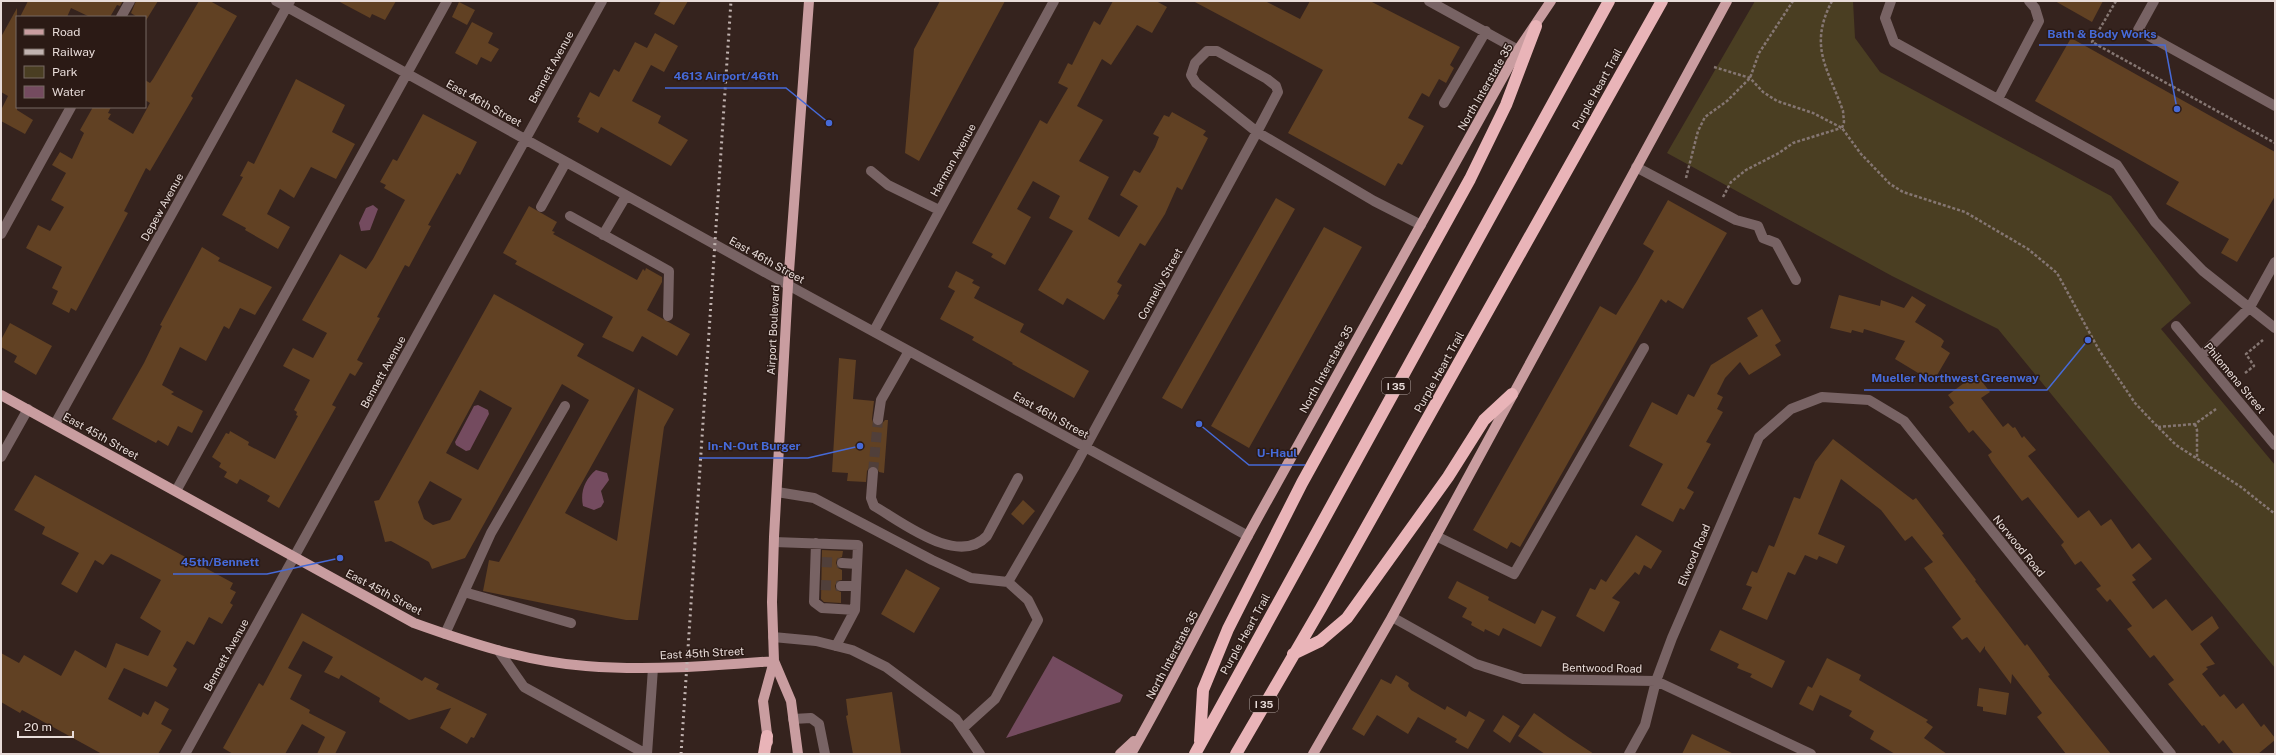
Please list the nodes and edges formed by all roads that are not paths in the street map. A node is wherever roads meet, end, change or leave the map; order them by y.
1 (130, 1) edge
2 (276, 1) edge
3 (447, 1) edge
4 (602, 1) edge
5 (809, 1) edge
6 (1054, 1) edge
7 (1429, 1) edge
8 (1550, 1) edge
9 (1609, 1) edge
10 (1662, 1) edge
11 (1728, 1) edge
12 (1891, 1) edge
13 (2029, 1) edge
14 (2154, 1) edge
15 (288, 4) edge
16 (122, 16) edge
17 (1536, 26) junction
18 (1486, 31) junction
19 (1518, 50) junction
20 (407, 74) junction
21 (1998, 99) junction
22 (1444, 103) dead end
23 (2275, 106) edge
24 (70, 108) edge
25 (1257, 132) junction
26 (525, 139) junction
27 (566, 162) junction
28 (1636, 166) junction
29 (871, 171) dead end
30 (626, 196) junction
31 (541, 207) dead end
32 (939, 210) junction
33 (570, 216) dead end
34 (1421, 225) junction
35 (1, 234) edge
36 (603, 234) junction
37 (2275, 262) edge
38 (1796, 280) dead end
39 (788, 285) junction
40 (2250, 306) junction
41 (668, 316) dead end
42 (2176, 326) dead end
43 (2275, 328) edge
44 (874, 331) junction
45 (1644, 348) dead end
46 (909, 351) junction
47 (2201, 356) junction
48 (1512, 394) junction
49 (1, 395) edge
50 (1822, 397) joint
51 (565, 406) dead end
52 (28, 409) junction
53 (878, 420) tunnel mouth
54 (55, 424) junction
55 (2275, 445) edge
56 (1085, 447) junction
57 (1, 457) edge
58 (873, 472) tunnel mouth
59 (1018, 478) dead end
60 (176, 491) junction
61 (777, 492) junction
62 (1248, 536) junction
63 (1436, 536) junction
64 (774, 542) junction
65 (816, 543) junction
66 (294, 556) junction
67 (842, 563) tunnel mouth
68 (857, 564) junction
69 (1008, 582) junction
70 (841, 586) tunnel mouth
71 (856, 586) junction
72 (464, 592) junction
73 (855, 610) junction
74 (1392, 617) junction
75 (571, 623) dead end
76 (445, 634) junction
77 (773, 637) junction
78 (836, 646) junction
79 (498, 650) junction
80 (1293, 654) junction
81 (774, 661) junction
82 (653, 668) junction
83 (1656, 680) junction
84 (793, 719) junction
85 (963, 728) junction
86 (1143, 733) junction
87 (767, 736) junction
88 (1197, 749) edge
89 (185, 754) edge
90 (647, 754) edge
91 (764, 754) edge
92 (769, 754) edge
93 (798, 754) edge
94 (825, 754) edge
95 (980, 754) edge
96 (1120, 754) edge
97 (1131, 754) edge
98 (1236, 754) edge
99 (1313, 754) edge
100 (1629, 754) edge
101 (1811, 754) edge
102 (2171, 754) edge

1 - 16 street
2 - 15 street, East 46th Street
3 - 20 street
4 - 26 street, Bennett Avenue
5 - 39 main road, Airport Boulevard
6 - 32 street, Harmon Avenue
7 - 18 street
8 - 17 main road, North Interstate 35
9 - 88 highway, Purple Heart Trail / I 35
10 - 80 highway, Purple Heart Trail / I 35
11 - 28 main road
12 - 21 street
13 - 21 street
14 - 23 street
15 - 20 street, East 46th Street
15 - 54 street, Depew Avenue
17 - 19 main road, North Interstate 35
17 - 88 highway
18 - 19 street
18 - 22 street
19 - 34 main road, North Interstate 35
20 - 26 street, East 46th Street
20 - 60 street
21 - 40 street
24 - 35 street
25 - 25 street
25 - 34 street
25 - 56 street, Connelly Street
26 - 27 street, East 46th Street
26 - 66 street, Bennett Avenue
27 - 30 street, East 46th Street
27 - 31 street
28 - 38 street
28 - 48 main road
29 - 32 street
30 - 36 street
30 - 39 street, East 46th Street
32 - 44 street, Harmon Avenue
33 - 36 street
34 - 62 main road, North Interstate 35
36 - 41 street
37 - 40 street
39 - 44 street, East 46th Street
39 - 61 main road, Airport Boulevard
40 - 43 street
40 - 47 street
42 - 47 street, Philomena Street
44 - 46 street, East 46th Street
45 - 63 street
46 - 53 street
46 - 56 street, East 46th Street
47 - 55 street, Philomena Street
48 - 63 main road
48 - 80 highway
49 - 52 main road, East 45th Street
50 - 83 street, Elwood Road
50 - 102 street, Norwood Road
51 - 72 street
52 - 54 main road, East 45th Street
52 - 57 street
54 - 60 main road, East 45th Street
56 - 62 street, East 46th Street
56 - 69 street, Connelly Street
58 - 59 street
60 - 66 main road, East 45th Street
61 - 64 main road, Airport Boulevard
61 - 69 street
62 - 86 main road, North Interstate 35
63 - 74 main road
64 - 65 street
64 - 77 main road, Airport Boulevard
65 - 68 street
65 - 73 street
66 - 76 main road, East 45th Street
66 - 89 street, Bennett Avenue
67 - 68 street
68 - 71 street
69 - 85 street
70 - 71 street
71 - 73 street
72 - 75 street
72 - 76 street
73 - 78 street
74 - 83 street, Bentwood Road
74 - 99 main road
76 - 79 main road, East 45th Street
77 - 78 street
77 - 81 main road, Airport Boulevard
78 - 85 street
79 - 82 main road, East 45th Street
79 - 90 street
80 - 98 highway, Purple Heart Trail / I 35
81 - 82 main road, East 45th Street
81 - 84 main road, Airport Boulevard
81 - 87 main road, Airport Boulevard
82 - 90 street
83 - 100 street, Elwood Road
83 - 101 street, Bentwood Road
84 - 93 main road, Airport Boulevard
84 - 94 street
85 - 95 street
86 - 96 main road
86 - 97 main road, North Interstate 35
87 - 91 highway
87 - 92 main road, Airport Boulevard

